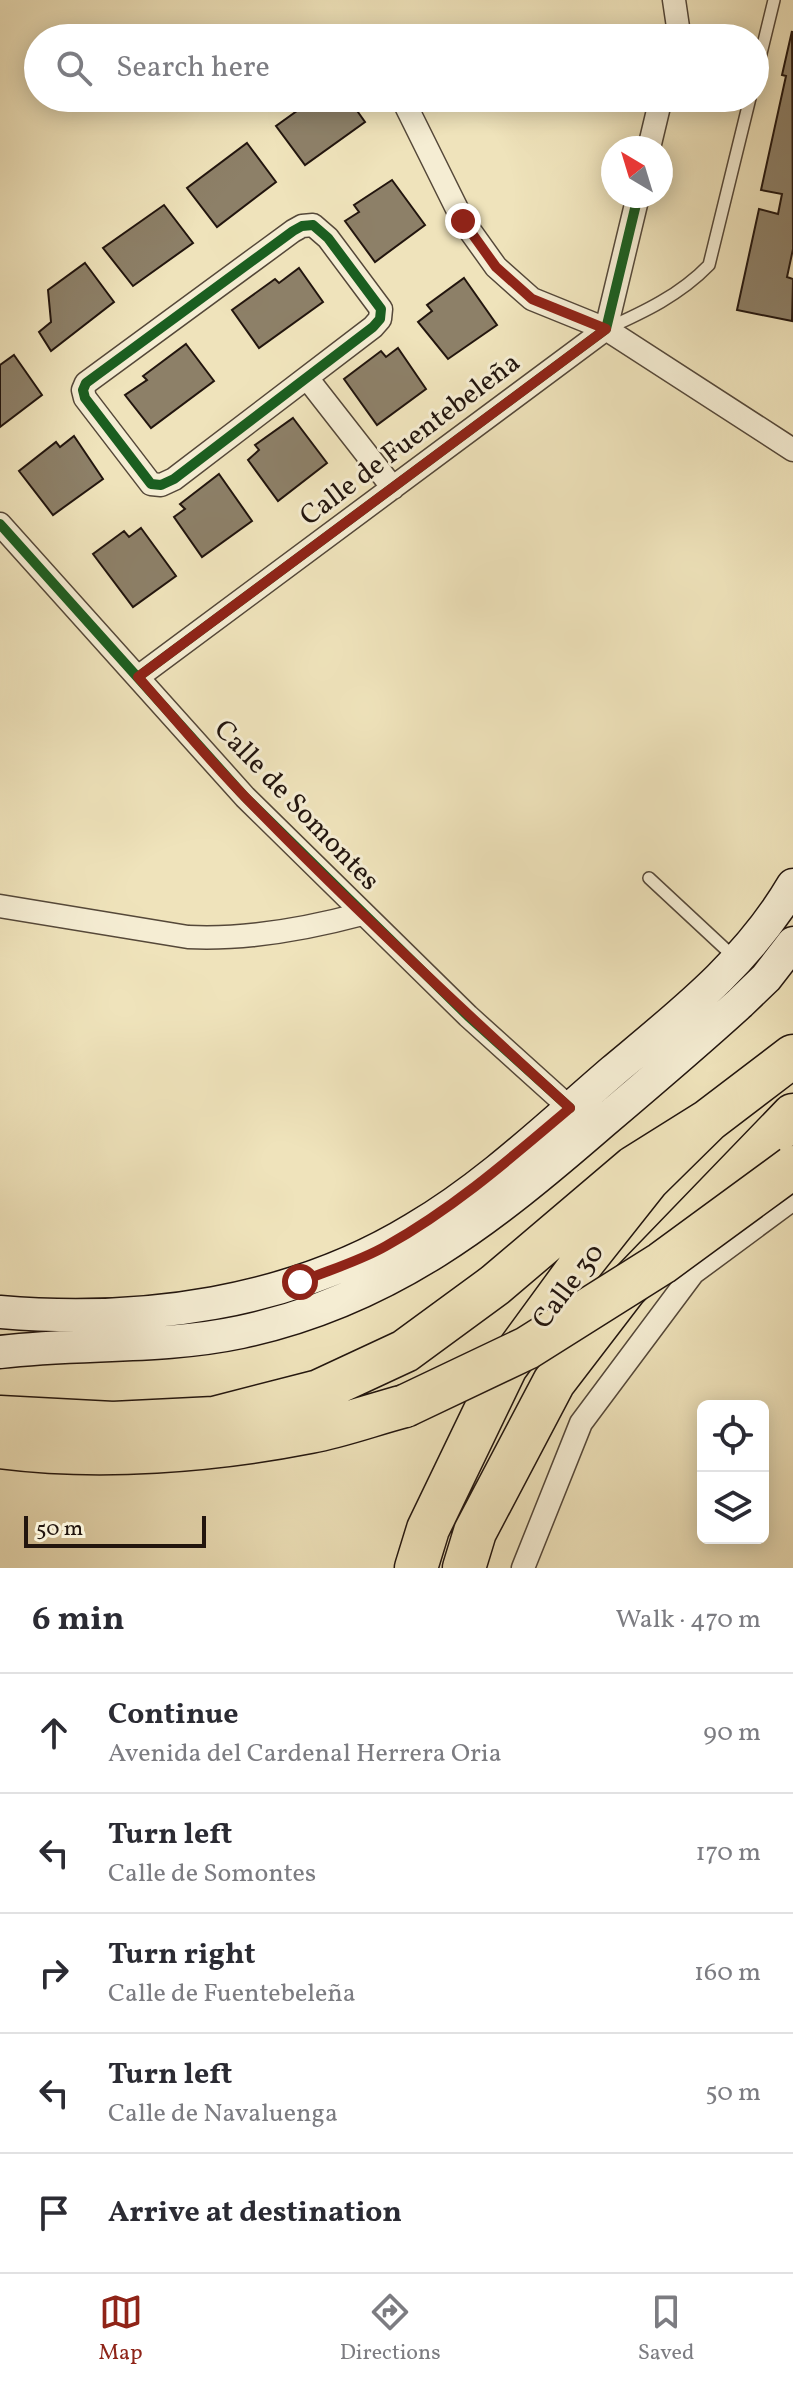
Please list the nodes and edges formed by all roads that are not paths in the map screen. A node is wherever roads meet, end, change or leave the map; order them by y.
1 (674, 0) edge
2 (774, 0) edge
3 (678, 24) edge
4 (768, 24) edge
5 (409, 112) edge
6 (658, 112) edge
7 (747, 112) edge
8 (652, 136) edge
9 (635, 208) edge
10 (606, 329) junction
11 (307, 378) junction
12 (793, 450) edge
13 (393, 488) junction
14 (0, 524) edge
15 (138, 677) junction
16 (649, 878) dead end
17 (793, 885) edge
18 (0, 906) edge
19 (362, 914) junction
20 (793, 943) edge
21 (739, 961) junction
22 (793, 1056) edge
23 (570, 1108) junction
24 (793, 1115) edge
25 (709, 1120) junction
26 (793, 1167) edge
27 (793, 1199) edge
28 (0, 1312) edge
29 (6, 1351) edge
30 (0, 1417) edge
31 (111, 1438) junction
32 (0, 1447) edge
33 (416, 1568) edge
34 (464, 1568) edge
35 (523, 1568) edge

1 - 3 street
2 - 4 lane
5 - 10 street
6 - 8 street
7 - 10 lane
9 - 10 street
10 - 12 street
10 - 13 street, Calle de Fuentebeleña
11 - 11 street
11 - 13 street
13 - 15 street, Calle de Fuentebeleña
14 - 15 street, Calle de Somontes
15 - 19 street, Calle de Somontes
16 - 21 lane
17 - 21 main road
18 - 19 street
19 - 23 street, Calle de Somontes
20 - 29 main road
21 - 23 main road
22 - 25 highway, Calle 30
23 - 28 main road
24 - 34 highway, Calle 30
25 - 31 highway
25 - 33 highway, Calle 30
26 - 31 highway, bridge
27 - 35 street
30 - 31 highway
31 - 32 highway

